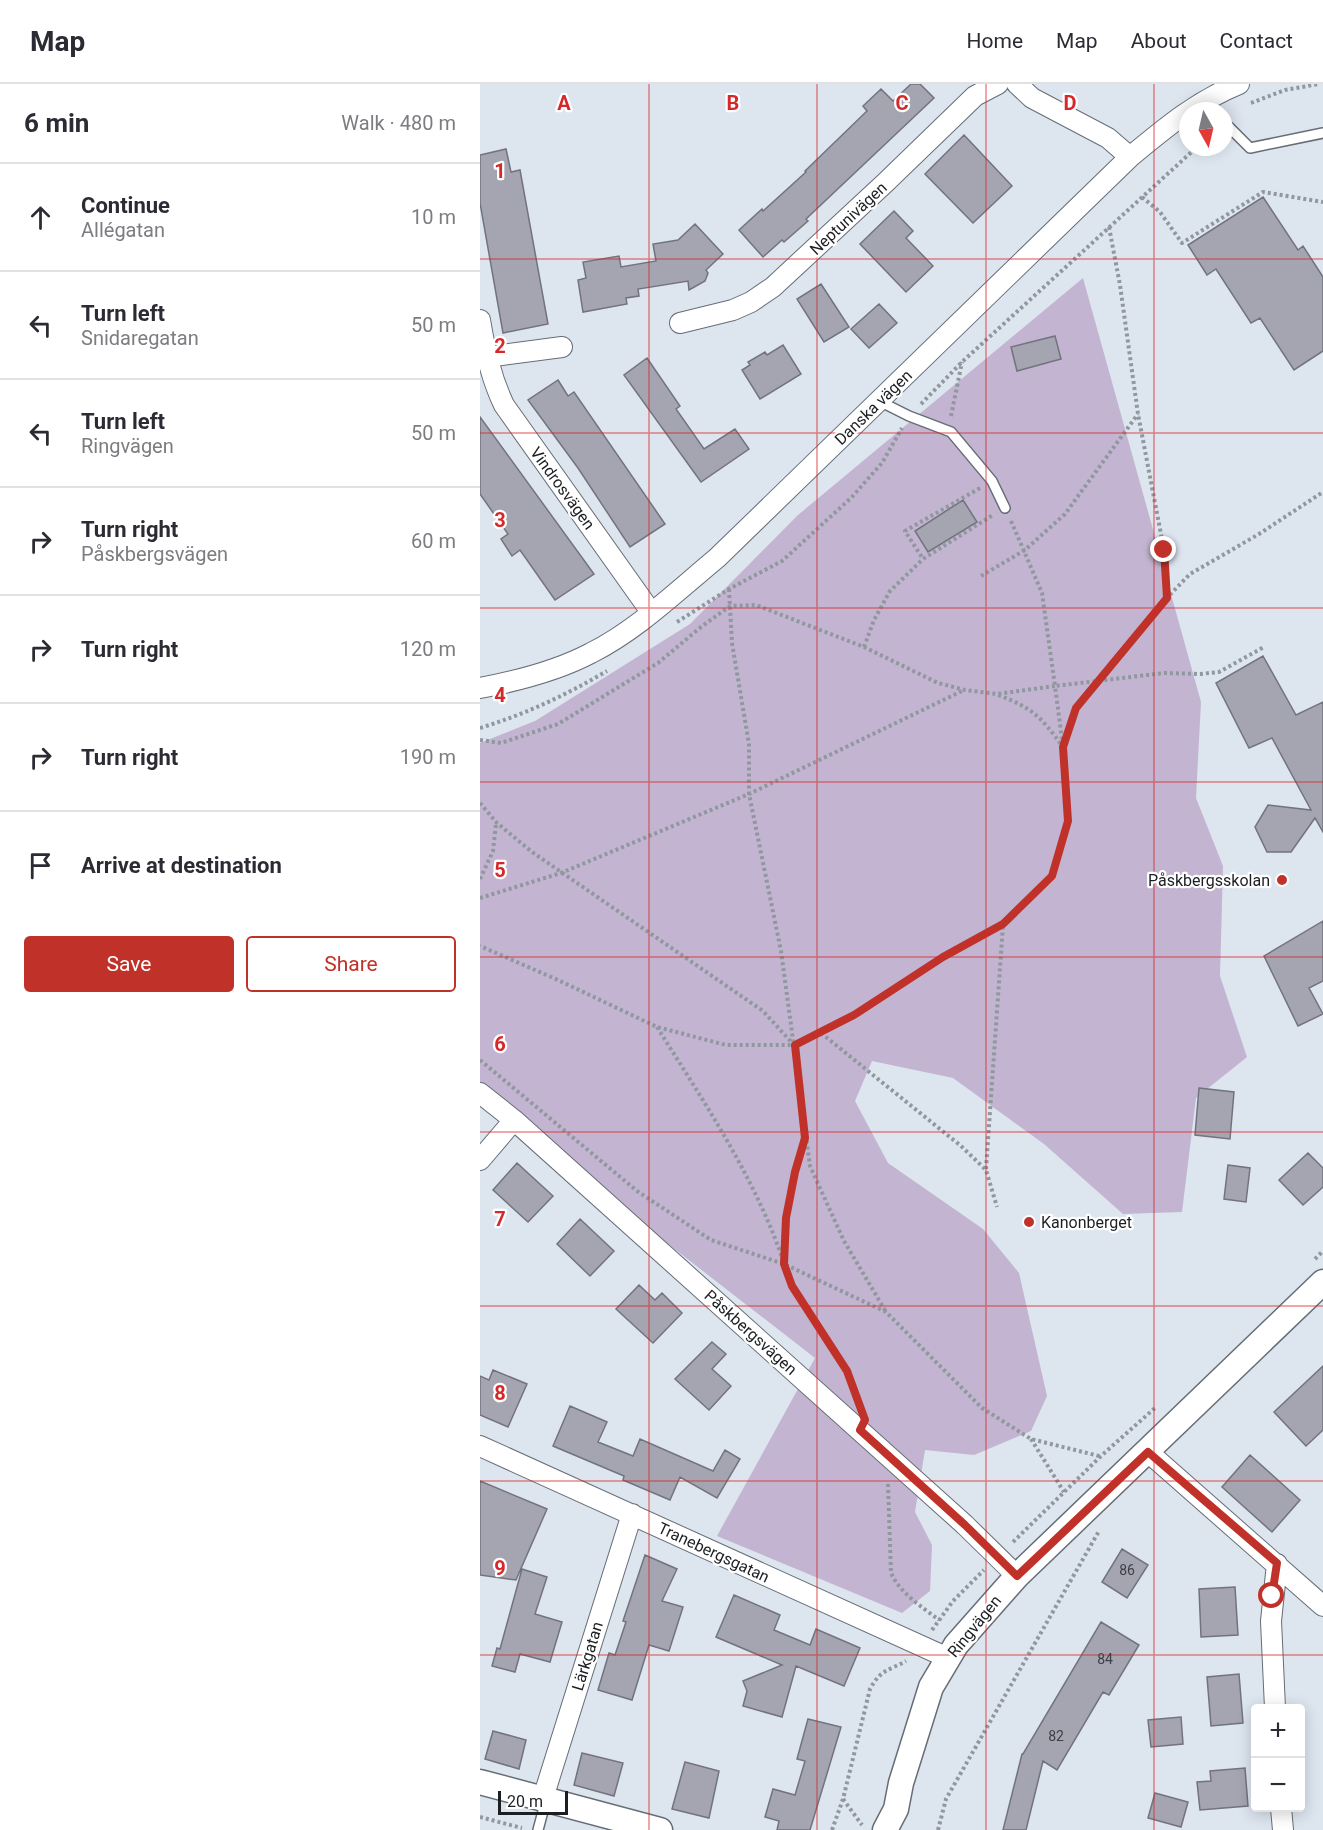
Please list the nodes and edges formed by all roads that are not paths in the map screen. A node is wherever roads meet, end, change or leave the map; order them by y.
1 (998, 84) edge
2 (1017, 84) edge
3 (1239, 84) edge
4 (1214, 102) edge
5 (1179, 117) edge
6 (1233, 131) edge
7 (1323, 133) edge
8 (1130, 157) junction
9 (480, 320) edge
10 (680, 323) dead end
11 (562, 347) dead end
12 (487, 357) junction
13 (879, 401) junction
14 (1005, 508) road end
15 (651, 612) junction
16 (480, 688) edge
17 (480, 1093) edge
18 (514, 1120) junction
19 (480, 1160) edge
20 (1323, 1282) edge
21 (480, 1446) edge
22 (1148, 1452) junction
23 (632, 1514) junction
24 (1277, 1563) junction
25 (1017, 1576) junction
26 (1323, 1606) edge
27 (948, 1658) junction
28 (1275, 1704) edge
29 (480, 1782) edge
30 (544, 1798) junction
31 (1281, 1812) edge
32 (894, 1823) edge
33 (538, 1830) edge
34 (660, 1830) edge
35 (1282, 1830) edge

1 - 10 street, Neptunivägen
2 - 8 street
3 - 4 street, Danska vägen
5 - 8 street, Danska vägen
6 - 7 lane
8 - 13 street, Danska vägen
9 - 12 street, Vindrosvägen
11 - 12 street
12 - 15 street, Vindrosvägen
13 - 14 lane
13 - 15 street, Danska vägen
15 - 16 street, Danska vägen
17 - 18 street, Påskbergsvägen
18 - 19 street
18 - 25 street, Påskbergsvägen
20 - 22 street, Ringvägen
21 - 23 street, Tranebergsgatan
22 - 24 street
22 - 25 street, Ringvägen
23 - 27 street, Tranebergsgatan
23 - 30 street, Lärkgatan
24 - 26 street
24 - 28 street
25 - 27 street, Ringvägen
27 - 32 street, Ringvägen
29 - 30 street
30 - 33 lane
30 - 34 street
31 - 35 street

